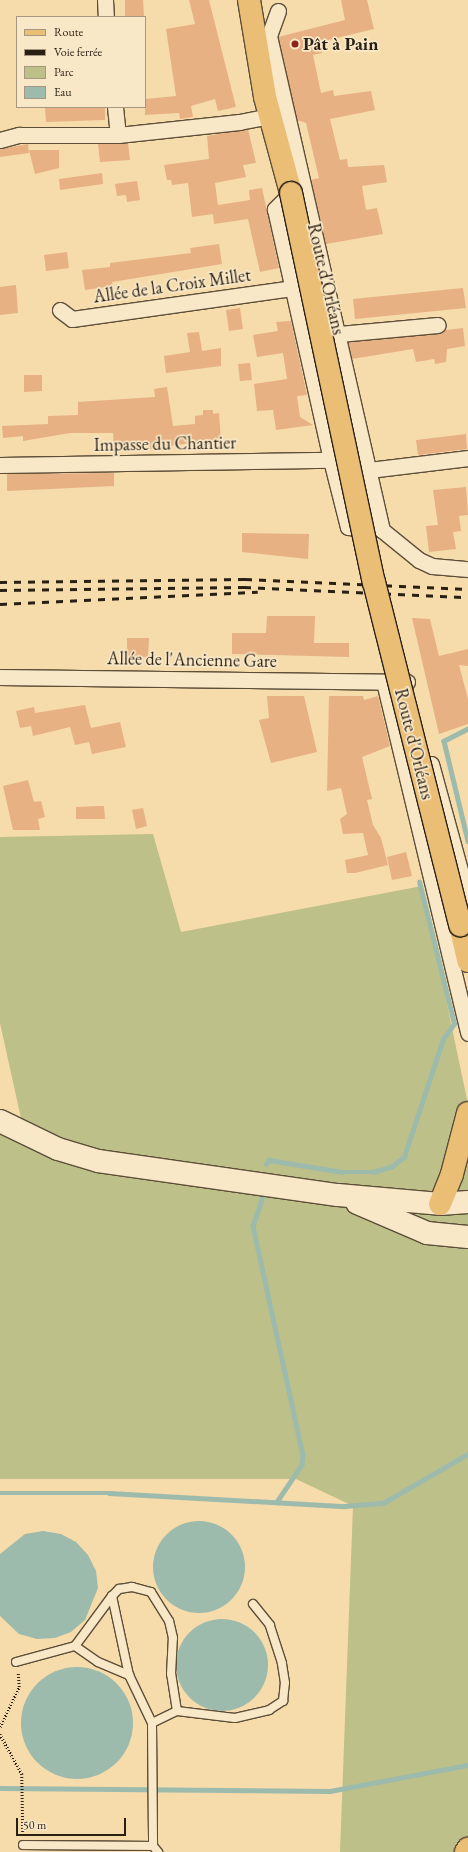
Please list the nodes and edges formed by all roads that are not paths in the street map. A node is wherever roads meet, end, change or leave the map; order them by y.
1 (105, 0) edge
2 (234, 0) edge
3 (250, 0) edge
4 (281, 5) edge
5 (106, 16) edge
6 (254, 23) junction
7 (267, 106) junction
8 (115, 108) edge
9 (118, 135) junction
10 (0, 140) edge
11 (291, 193) junction
12 (292, 288) junction
13 (60, 310) dead end
14 (438, 325) dead end
15 (339, 334) junction
16 (468, 458) edge
17 (331, 460) junction
18 (0, 465) edge
19 (369, 470) junction
20 (382, 530) junction
21 (468, 569) edge
22 (0, 677) edge
23 (384, 682) junction
24 (468, 899) edge
25 (468, 963) edge
26 (468, 1033) edge
27 (468, 1113) edge
28 (0, 1121) edge
29 (338, 1194) junction
30 (468, 1202) edge
31 (440, 1204) junction
32 (468, 1237) edge
33 (112, 1596) junction
34 (253, 1604) dead end
35 (75, 1646) junction
36 (16, 1662) road end
37 (129, 1676) junction
38 (177, 1711) junction
39 (152, 1723) junction
40 (23, 1845) road end
41 (155, 1849) edge
42 (468, 1849) edge
43 (466, 1852) edge

1 - 5 street
2 - 7 main road, Route d'Orléans
3 - 6 main road, Route d'Orléans
4 - 6 street, Route d'Orléans
4 - 15 street, Route d'Orléans
6 - 7 main road, Route d'Orléans
7 - 9 street
7 - 11 main road, Route d'Orléans
8 - 9 street
9 - 10 street
11 - 12 street, Route d'Orléans
11 - 25 main road, Route d'Orléans, bridge
12 - 13 street, Allée de la Croix Millet
12 - 17 street, Route d'Orléans
14 - 15 street
15 - 19 street, Route d'Orléans
16 - 19 street
17 - 18 street, Impasse du Chantier
17 - 20 street, Route d'Orléans
19 - 20 street, Route d'Orléans
20 - 21 street
22 - 23 street, Allée de l'Ancienne Gare
23 - 24 street, Allée de l'Ancienne Gare
23 - 26 street
27 - 31 main road
28 - 29 main road
29 - 31 main road
29 - 32 main road
30 - 31 main road
33 - 35 lane
33 - 37 lane
33 - 38 lane
34 - 38 lane
35 - 36 lane
35 - 37 lane
37 - 39 lane
38 - 39 lane
39 - 41 lane
40 - 41 lane
42 - 43 main road

